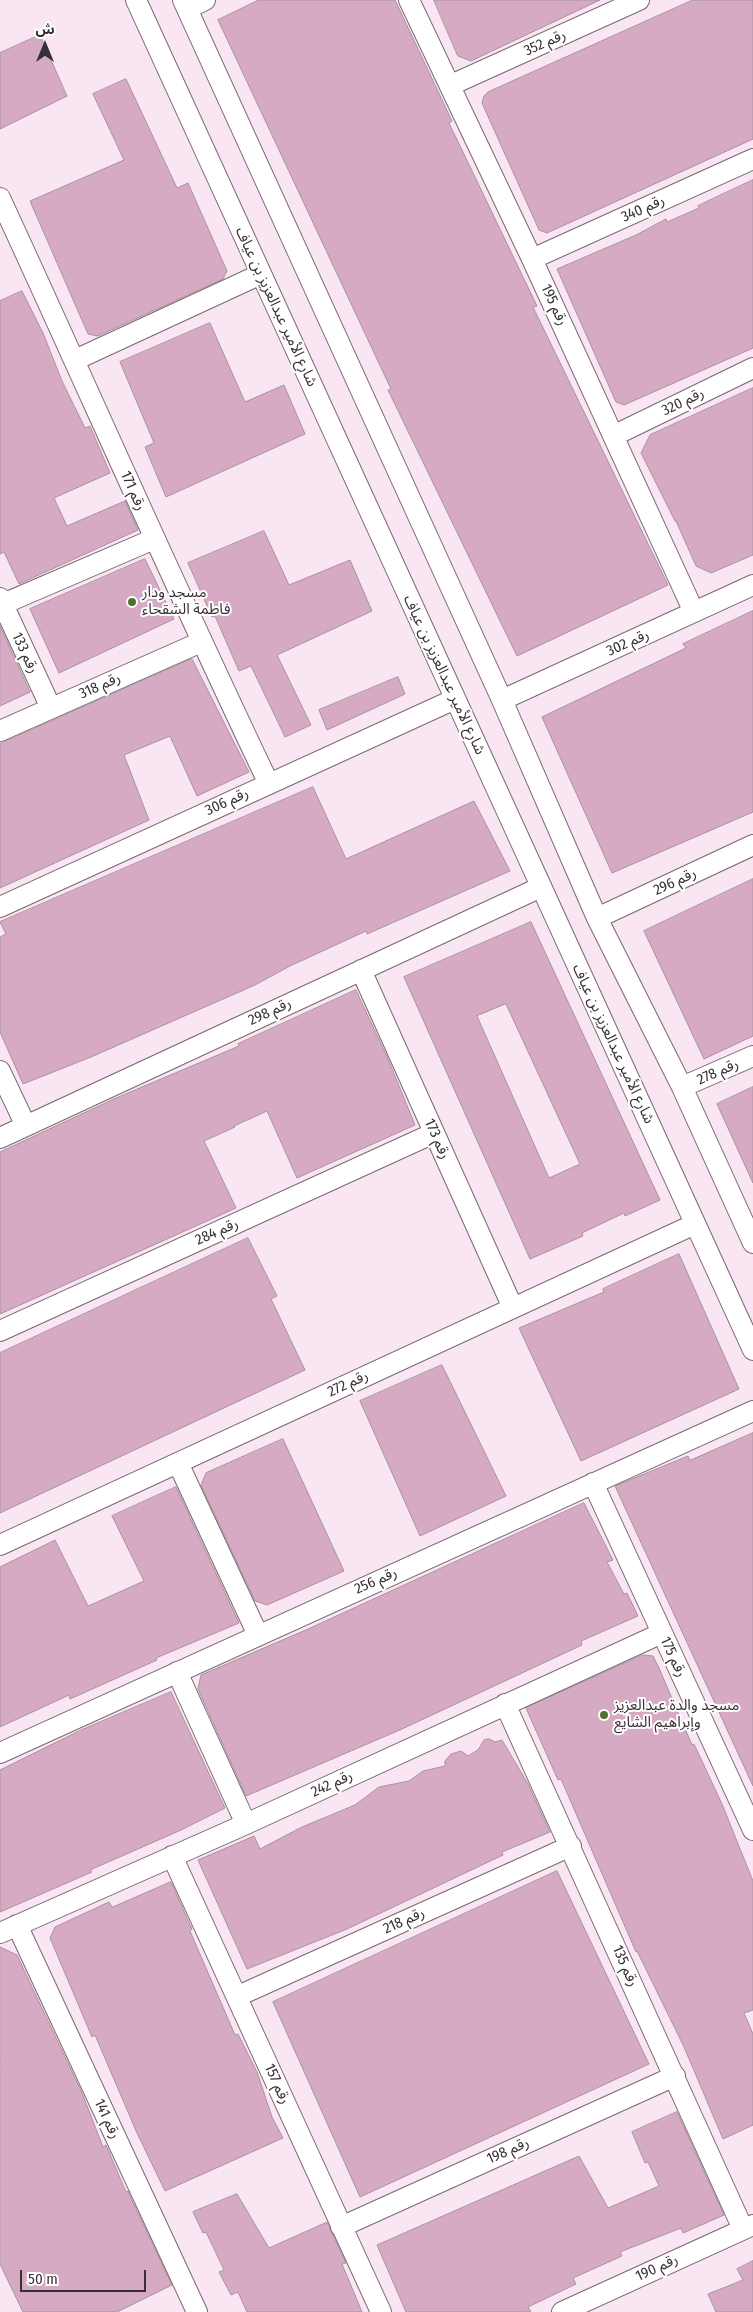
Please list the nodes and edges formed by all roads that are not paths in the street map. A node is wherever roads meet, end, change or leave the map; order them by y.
1 (136, 0) edge
2 (205, 0) edge
3 (409, 0) edge
4 (639, 0) edge
5 (185, 4) edge
6 (451, 85) junction
7 (753, 159) edge
8 (0, 198) edge
9 (532, 259) junction
10 (261, 274) junction
11 (75, 360) junction
12 (753, 368) edge
13 (614, 436) junction
14 (154, 539) junction
15 (753, 585) edge
16 (1, 601) edge
17 (694, 612) junction
18 (201, 642) junction
19 (455, 699) junction
20 (502, 700) junction
21 (51, 708) junction
22 (0, 731) edge
23 (269, 784) junction
24 (753, 845) edge
25 (541, 887) junction
26 (0, 907) edge
27 (597, 918) junction
28 (360, 970) junction
29 (753, 1056) edge
30 (0, 1071) edge
31 (682, 1087) junction
32 (26, 1126) junction
33 (434, 1133) junction
34 (0, 1138) edge
35 (696, 1224) junction
36 (753, 1243) edge
37 (513, 1308) junction
38 (0, 1331) edge
39 (753, 1350) edge
40 (753, 1411) edge
41 (178, 1462) junction
42 (593, 1483) junction
43 (0, 1545) edge
44 (662, 1633) junction
45 (258, 1635) junction
46 (177, 1672) junction
47 (506, 1704) junction
48 (0, 1753) edge
49 (246, 1824) junction
50 (753, 1830) edge
51 (571, 1846) junction
52 (172, 1856) junction
53 (8, 1929) edge
54 (238, 1996) junction
55 (675, 2076) junction
56 (341, 2227) junction
57 (748, 2227) edge
58 (191, 2310) edge
59 (381, 2312) edge
60 (562, 2312) edge

1 - 10 street, شارع الأمير عبدالعزيز بن عياف
2 - 5 street
3 - 6 street, رقم 195
4 - 6 street, رقم 352
5 - 20 street
6 - 9 street, رقم 195
7 - 9 street, رقم 340
8 - 11 street, رقم 171
9 - 13 street, رقم 195
10 - 11 street
10 - 19 street, شارع الأمير عبدالعزيز بن عياف
11 - 14 street, رقم 171
12 - 13 street, رقم 320
13 - 17 street, رقم 195
14 - 16 street
14 - 18 street, رقم 171
15 - 17 street, رقم 302
16 - 21 street, رقم 133
17 - 20 street, رقم 302
18 - 21 street, رقم 318
18 - 23 street, رقم 171
19 - 23 street, رقم 306
19 - 25 street, شارع الأمير عبدالعزيز بن عياف
20 - 27 street
21 - 22 street, رقم 318
23 - 26 street, رقم 306
24 - 27 street, رقم 296
25 - 28 street, رقم 298
25 - 35 street, شارع الأمير عبدالعزيز بن عياف
27 - 31 street
28 - 32 street, رقم 298
28 - 33 street, رقم 173
29 - 31 street, رقم 278
30 - 32 street
31 - 36 street
32 - 34 street, رقم 298
33 - 37 street, رقم 173
33 - 38 street, رقم 284
35 - 37 street, رقم 272
35 - 39 street, شارع الأمير عبدالعزيز بن عياف
37 - 41 street, رقم 272
40 - 42 street, رقم 256
41 - 43 street, رقم 272
41 - 45 street
42 - 44 street, رقم 175
42 - 45 street, رقم 256
44 - 47 street, رقم 242
44 - 50 street, رقم 175
45 - 46 street, رقم 256
46 - 48 street, رقم 256
46 - 49 street
47 - 49 street, رقم 242
47 - 51 street, رقم 135
49 - 52 street, رقم 242
51 - 54 street, رقم 218
51 - 55 street, رقم 135
52 - 53 street, رقم 242
52 - 54 street, رقم 157
53 - 58 street, رقم 141
54 - 56 street, رقم 157
55 - 56 street, رقم 198
55 - 57 street, رقم 135
56 - 59 street, رقم 157
57 - 60 street, رقم 190

